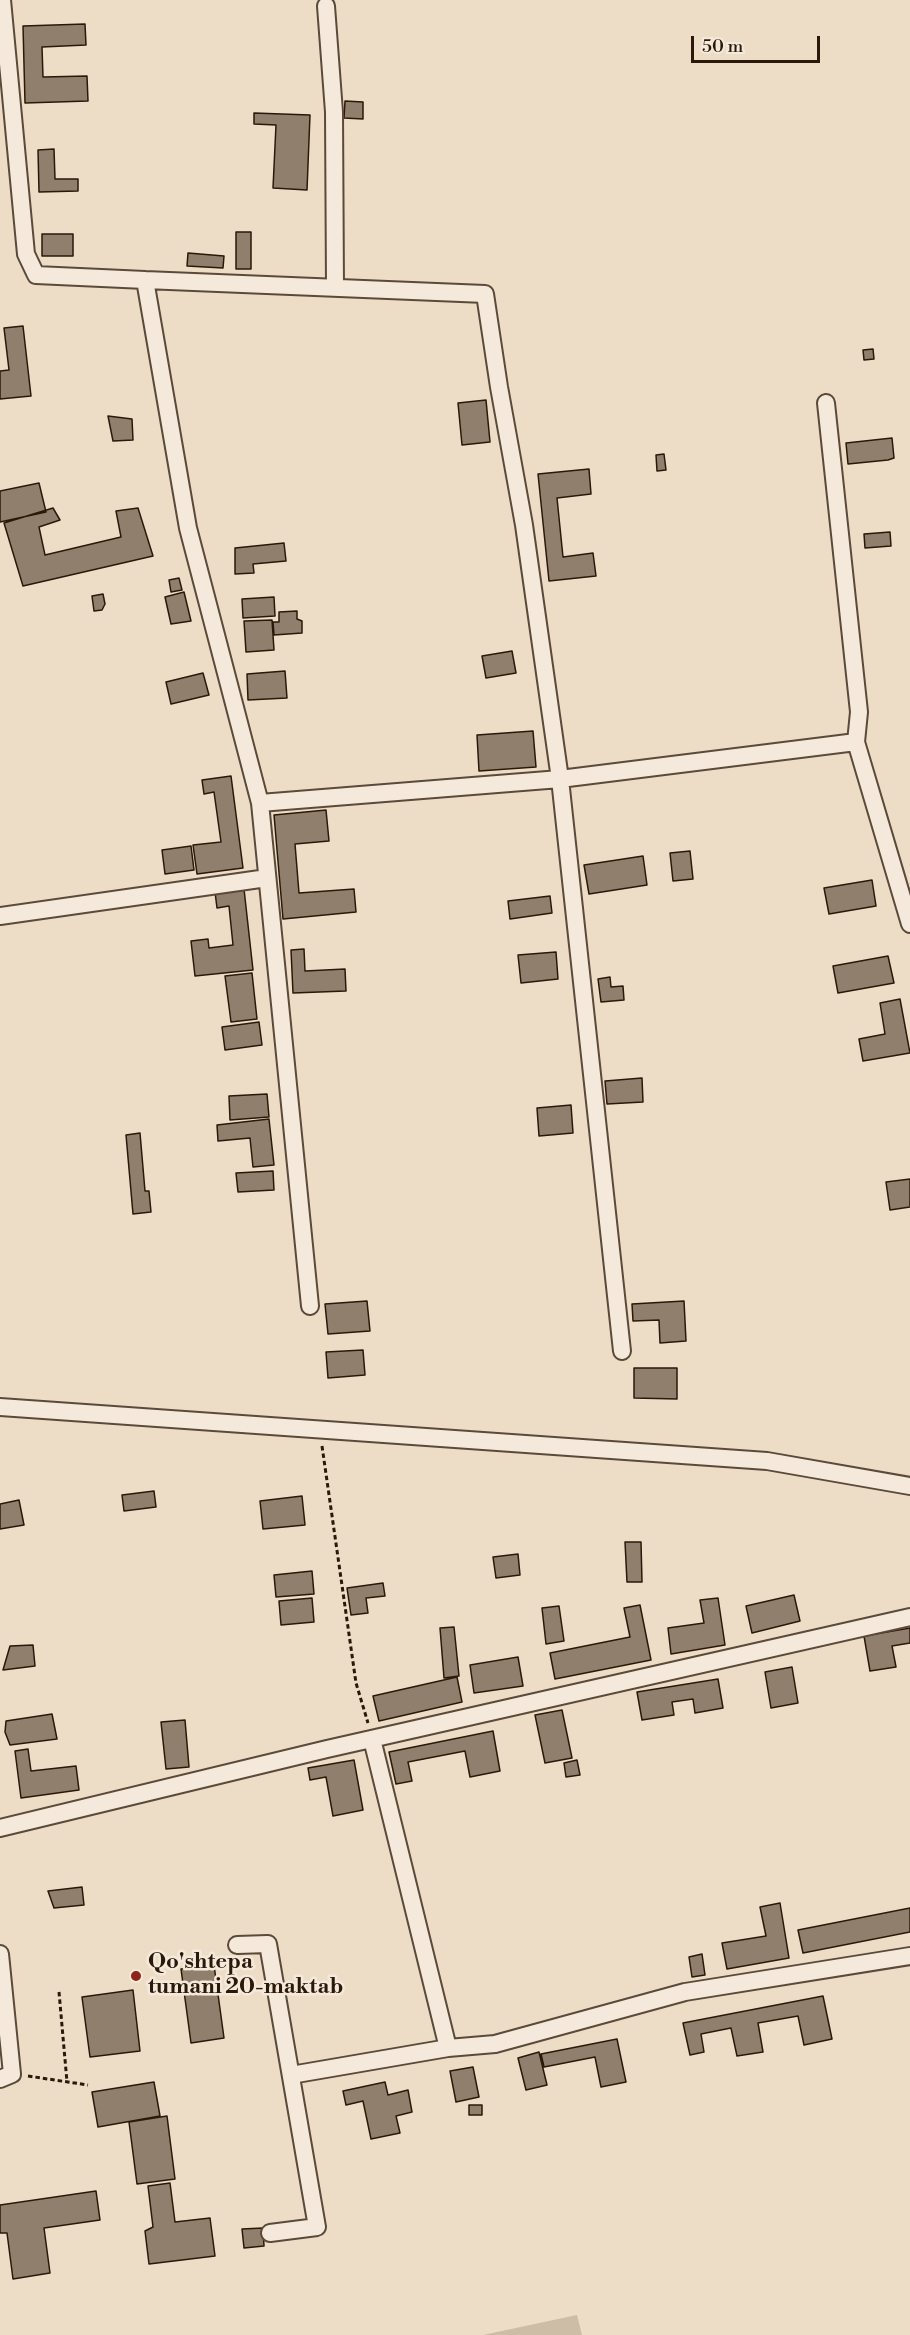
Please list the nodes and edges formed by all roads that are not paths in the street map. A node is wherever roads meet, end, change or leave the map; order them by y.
1 (2, 0) edge
2 (326, 6) dead end
3 (145, 280) junction
4 (336, 288) junction
5 (826, 404) dead end
6 (856, 742) junction
7 (560, 779) junction
8 (260, 803) junction
9 (267, 878) junction
10 (0, 916) edge
11 (910, 924) edge
12 (310, 1306) dead end
13 (622, 1351) dead end
14 (0, 1407) edge
15 (910, 1486) edge
16 (910, 1617) edge
17 (372, 1739) junction
18 (0, 1828) edge
19 (237, 1945) dead end
20 (0, 1954) edge
21 (910, 1956) edge
22 (448, 2048) junction
23 (291, 2075) junction
24 (6, 2077) edge
25 (270, 2233) dead end

1 - 3 street
2 - 4 street
3 - 4 street
3 - 8 street
4 - 7 street
5 - 6 street
6 - 7 street
6 - 11 street
7 - 8 street
7 - 13 street
8 - 9 street
9 - 10 street
9 - 12 street
14 - 15 street
16 - 17 street
17 - 18 street
17 - 22 street
19 - 23 street
20 - 24 street
21 - 22 street
22 - 23 street
23 - 25 street

